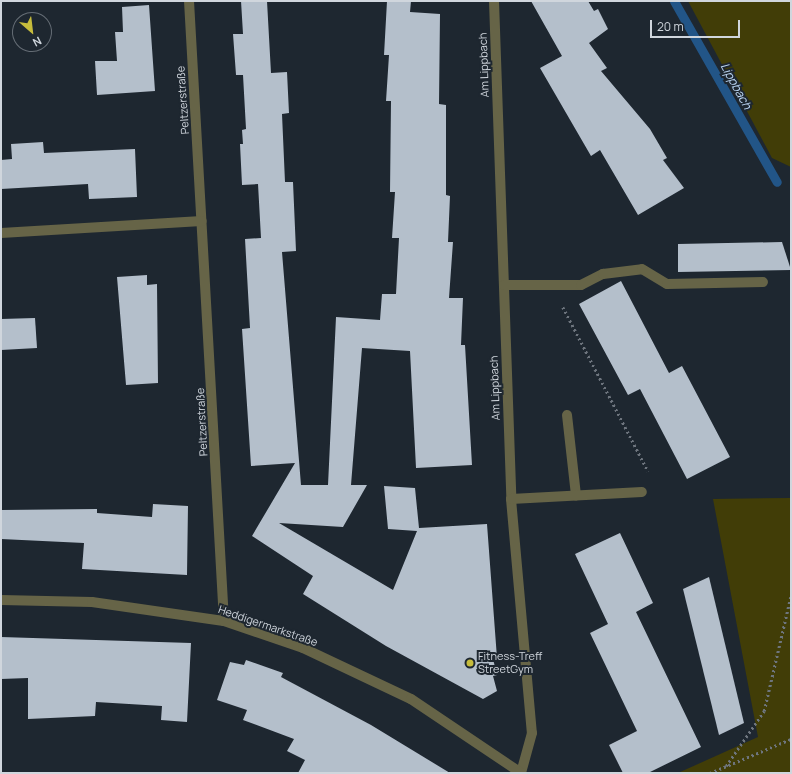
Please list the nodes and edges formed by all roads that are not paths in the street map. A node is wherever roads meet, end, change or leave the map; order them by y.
1 (189, 1) edge
2 (494, 1) edge
3 (202, 221) junction
4 (1, 233) edge
5 (763, 282) dead end
6 (504, 285) junction
7 (566, 415) dead end
8 (642, 492) road end
9 (576, 495) junction
10 (512, 499) junction
11 (1, 600) edge
12 (224, 621) junction
13 (521, 773) edge

1 - 3 street, Peltzerstraße
2 - 6 street, Am Lippbach
3 - 4 street
3 - 12 street, Peltzerstraße
5 - 6 street
6 - 10 street, Am Lippbach
7 - 9 street
8 - 9 street
9 - 10 street
10 - 13 street, Am Lippbach
11 - 12 street, Heddigermarkstraße
12 - 13 street, Heddigermarkstraße

